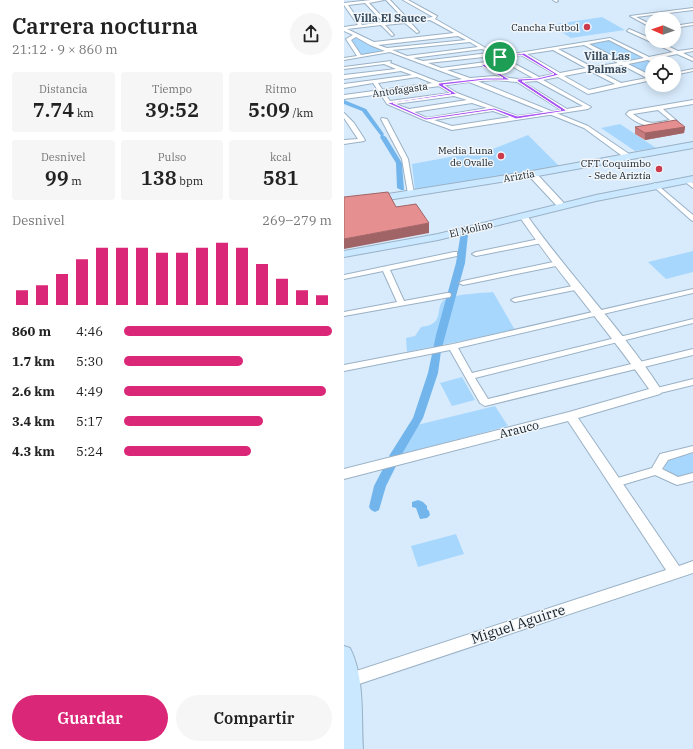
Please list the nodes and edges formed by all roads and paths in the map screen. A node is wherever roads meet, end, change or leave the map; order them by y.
1 (374, 0) edge
2 (382, 0) edge
3 (388, 0) edge
4 (405, 0) edge
5 (354, 1) edge
6 (366, 2) junction
7 (345, 4) edge
8 (692, 10) edge
9 (672, 12) edge
10 (645, 15) edge
11 (430, 18) junction
12 (407, 21) junction
13 (384, 23) junction
14 (645, 24) edge
15 (693, 24) edge
16 (361, 26) junction
17 (681, 26) edge
18 (344, 28) edge
19 (645, 29) edge
20 (417, 32) dead end
21 (460, 34) junction
22 (392, 35) dead end
23 (355, 36) junction
24 (645, 38) edge
25 (471, 41) junction
26 (584, 43) junction
27 (372, 44) junction
28 (483, 48) junction
29 (553, 48) junction
30 (668, 48) edge
31 (388, 50) junction
32 (693, 50) edge
33 (677, 52) junction
34 (495, 54) junction
35 (523, 54) junction
36 (657, 56) edge
37 (360, 57) junction
38 (407, 57) junction
39 (500, 57) junction
40 (645, 57) edge
41 (645, 58) edge
42 (344, 59) edge
43 (399, 59) dead end
44 (693, 60) edge
45 (392, 61) dead end
46 (507, 61) junction
47 (621, 62) junction
48 (385, 63) junction
49 (422, 63) junction
50 (483, 65) junction
51 (344, 68) edge
52 (489, 68) dead end
53 (590, 68) junction
54 (439, 69) junction
55 (402, 70) junction
56 (693, 70) edge
57 (495, 72) dead end
58 (681, 72) edge
59 (645, 74) edge
60 (558, 75) junction
61 (417, 76) junction
62 (344, 77) edge
63 (508, 79) junction
64 (538, 79) junction
65 (470, 80) junction
66 (518, 80) junction
67 (645, 80) edge
68 (375, 82) junction
69 (439, 84) junction
70 (620, 85) junction
71 (344, 86) edge
72 (381, 93) junction
73 (455, 94) junction
74 (344, 97) edge
75 (474, 101) junction
76 (389, 103) junction
77 (692, 103) edge
78 (659, 108) junction
79 (494, 109) junction
80 (565, 110) junction
81 (408, 111) junction
82 (548, 113) junction
83 (344, 115) edge
84 (516, 118) junction
85 (384, 119) dead end
86 (426, 119) junction
87 (352, 124) junction
88 (344, 125) edge
89 (344, 142) edge
90 (693, 146) edge
91 (628, 156) junction
92 (532, 174) junction
93 (691, 181) edge
94 (655, 185) junction
95 (411, 194) junction
96 (596, 198) junction
97 (344, 204) edge
98 (560, 204) joint
99 (522, 216) junction
100 (693, 219) edge
101 (539, 241) junction
102 (344, 254) edge
103 (454, 254) dead end
104 (476, 254) dead end
105 (558, 263) junction
106 (386, 268) junction
107 (344, 277) edge
108 (463, 283) dead end
109 (576, 287) junction
110 (693, 291) edge
111 (447, 295) dead end
112 (515, 300) dead end
113 (401, 304) junction
114 (598, 313) junction
115 (344, 314) edge
116 (693, 321) edge
117 (617, 339) junction
118 (453, 346) junction
119 (693, 352) edge
120 (639, 366) junction
121 (344, 368) edge
122 (470, 376) junction
123 (693, 382) edge
124 (656, 391) junction
125 (572, 416) junction
126 (693, 449) edge
127 (656, 471) junction
128 (344, 474) edge
129 (693, 477) edge
130 (615, 483) junction
131 (693, 568) edge
132 (676, 573) junction
133 (344, 654) edge
134 (347, 681) edge
135 (353, 749) edge

1 - 2 street
1 - 6 street
3 - 12 street
4 - 11 street
5 - 6 street
5 - 7 street
6 - 13 street
7 - 16 street
8 - 9 street
10 - 14 street
11 - 12 street
11 - 21 street
12 - 13 street
12 - 20 street
13 - 16 street
13 - 22 street
15 - 17 street
16 - 18 street
16 - 27 street
18 - 23 street
19 - 24 street
21 - 25 street
21 - 27 street
23 - 27 street
23 - 37 street
25 - 28 street
25 - 31 street
26 - 29 street
26 - 40 street
26 - 47 street
27 - 31 street
28 - 34 street
28 - 38 street
29 - 35 street
29 - 53 street
30 - 33 street
31 - 37 street
31 - 38 street
32 - 33 street, Antofagasta
33 - 36 street, Antofagasta
33 - 44 street
34 - 39 street
34 - 49 street
35 - 39 street
35 - 60 street
37 - 42 street
38 - 43 street
38 - 49 street
39 - 46 street
41 - 47 street, Antofagasta
45 - 48 street
46 - 50 street
46 - 64 street
47 - 53 street, Antofagasta
47 - 59 street
48 - 51 street
48 - 55 street
49 - 54 street
50 - 52 street
50 - 54 street
53 - 60 street, Antofagasta
53 - 70 street
54 - 65 street
55 - 61 street
55 - 62 street
56 - 58 street
57 - 63 street
60 - 64 street, Antofagasta
60 - 70 street
61 - 68 street
61 - 69 street
63 - 65 street, Antofagasta
63 - 66 street, Antofagasta
64 - 66 street, Antofagasta
64 - 80 street
65 - 69 street, Antofagasta
65 - 82 street
66 - 80 street
67 - 70 street
68 - 71 street
68 - 72 street
69 - 72 street, Antofagasta
69 - 73 street
72 - 74 street, Antofagasta
72 - 76 street
73 - 75 street
73 - 76 street
75 - 79 street
75 - 81 street
76 - 81 street
77 - 78 street
78 - 78 street
79 - 84 street
79 - 86 street
80 - 82 street
81 - 86 street
82 - 84 street
82 - 91 street
83 - 87 street
84 - 86 street
85 - 95 street
87 - 88 street
87 - 89 street
90 - 91 main road, Ariztía
91 - 92 main road, Ariztía
92 - 95 main road, Ariztía
92 - 98 street
93 - 94 main road, El Molino
94 - 96 main road, El Molino
94 - 100 street
95 - 97 main road, Ariztía
96 - 98 main road, El Molino
96 - 99 main road, El Molino
99 - 101 street
99 - 102 main road, El Molino
101 - 104 street
101 - 105 street
103 - 106 street
105 - 108 street
105 - 109 street
106 - 107 street
106 - 113 street
109 - 112 street
109 - 114 street
110 - 114 street
111 - 113 street
113 - 115 street
114 - 117 street
114 - 118 street
116 - 117 street
117 - 120 street
117 - 122 street
118 - 121 street
118 - 122 street
119 - 120 street
120 - 122 street
120 - 124 street
123 - 124 street, Arauco
124 - 125 street, Arauco
125 - 128 street, Arauco
125 - 130 street
126 - 127 street
127 - 129 street
127 - 130 street
130 - 132 street
131 - 132 street, Miguel Aguirre
132 - 134 street, Miguel Aguirre
133 - 134 main road
134 - 135 main road

